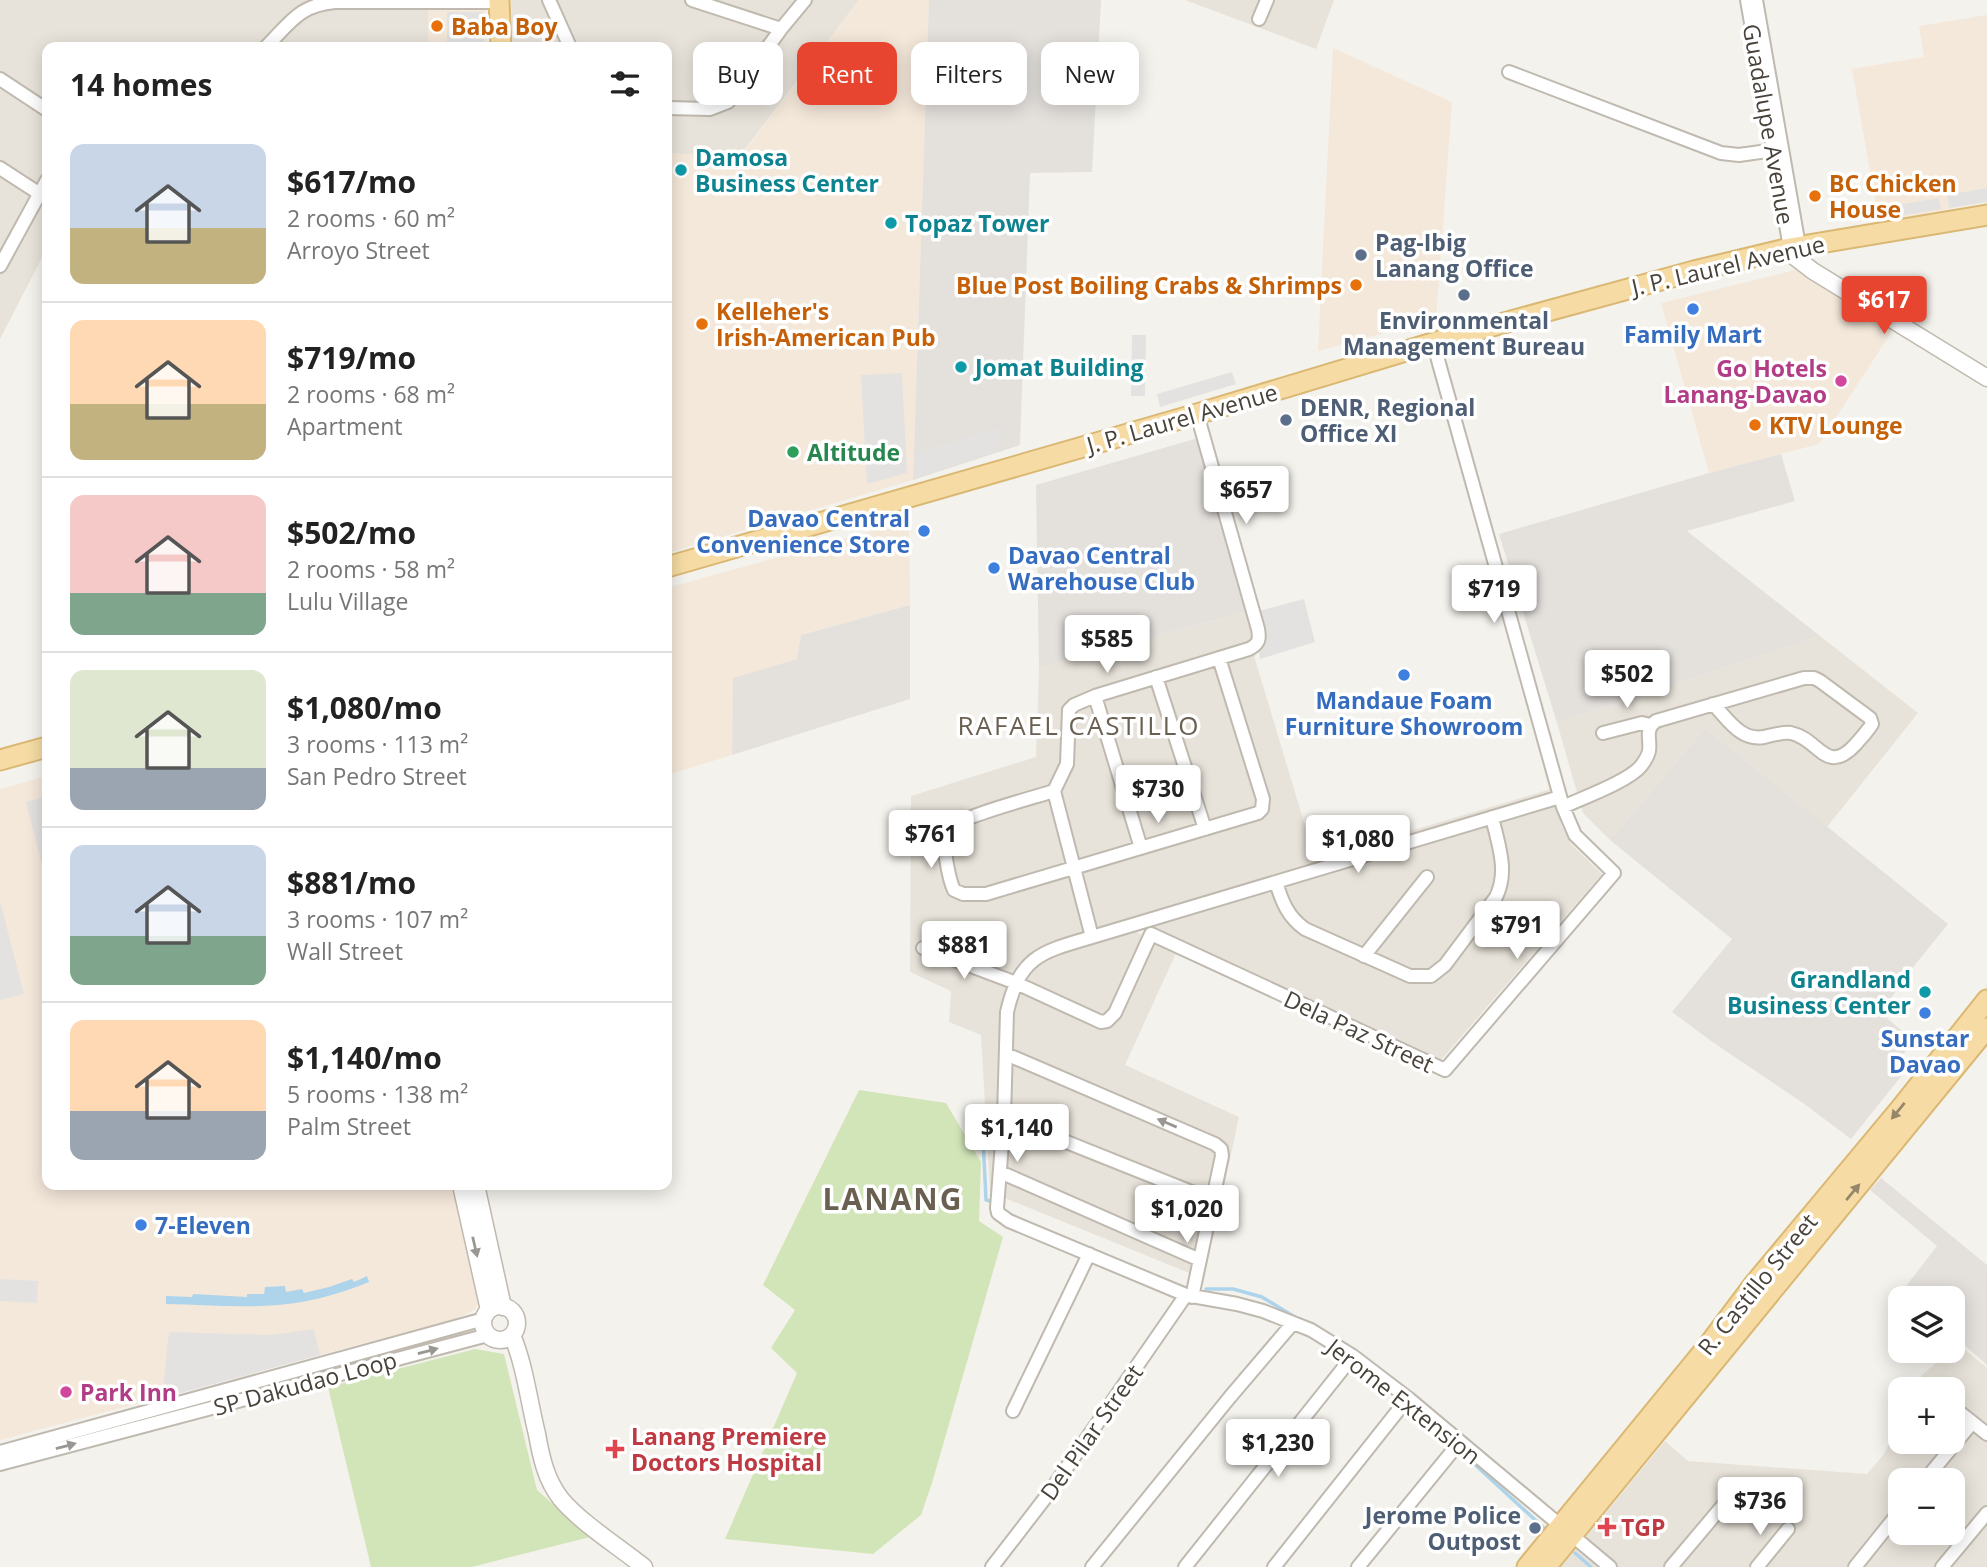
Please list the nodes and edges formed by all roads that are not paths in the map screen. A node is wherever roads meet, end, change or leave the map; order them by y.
1 (549, 0) edge
2 (692, 0) edge
3 (805, 0) edge
4 (1267, 0) edge
5 (1747, 0) edge
6 (1756, 0) edge
7 (499, 1) edge
8 (1259, 19) dead end
9 (781, 29) junction
10 (271, 42) edge
11 (501, 42) edge
12 (568, 42) edge
13 (1509, 72) dead end
14 (0, 79) edge
15 (42, 107) edge
16 (672, 108) edge
17 (1778, 150) junction
18 (0, 168) edge
19 (42, 190) edge
20 (40, 194) junction
21 (1987, 215) edge
22 (1797, 252) junction
23 (0, 266) edge
24 (1433, 342) junction
25 (1987, 378) edge
26 (1197, 414) junction
27 (672, 566) edge
28 (1219, 658) junction
29 (1156, 677) junction
30 (1096, 696) junction
31 (1713, 704) junction
32 (1650, 725) junction
33 (1603, 733) dead end
34 (42, 748) edge
35 (0, 760) edge
36 (1054, 791) junction
37 (1562, 802) junction
38 (1492, 817) junction
39 (1205, 829) junction
40 (1141, 848) junction
41 (1074, 867) junction
42 (1427, 877) dead end
43 (1276, 882) junction
44 (1147, 920) junction
45 (1151, 934) junction
46 (1092, 937) junction
47 (923, 948) dead end
48 (1364, 956) junction
49 (1016, 983) junction
50 (1987, 1000) edge
51 (1987, 1028) edge
52 (1006, 1054) junction
53 (1004, 1118) junction
54 (1000, 1172) junction
55 (462, 1190) edge
56 (477, 1190) edge
57 (1214, 1201) junction
58 (1089, 1254) junction
59 (1200, 1260) junction
60 (1189, 1296) junction
61 (492, 1312) junction
62 (1294, 1323) junction
63 (488, 1335) junction
64 (512, 1335) junction
65 (1349, 1361) junction
66 (1407, 1399) junction
67 (1013, 1410) dead end
68 (1965, 1417) edge
69 (1972, 1423) junction
70 (1987, 1434) edge
71 (1455, 1448) junction
72 (0, 1452) edge
73 (0, 1464) edge
74 (1935, 1468) edge
75 (1725, 1503) dead end
76 (1987, 1513) edge
77 (1888, 1526) edge
78 (1788, 1529) dead end
79 (1567, 1530) junction
80 (643, 1567) edge
81 (992, 1567) edge
82 (1092, 1567) edge
83 (1185, 1567) edge
84 (1274, 1567) edge
85 (1358, 1567) edge
86 (1527, 1567) edge
87 (1546, 1567) edge
88 (1610, 1567) edge
89 (1671, 1567) edge
90 (1756, 1567) edge
91 (1855, 1567) edge
92 (1942, 1567) edge

1 - 12 street
2 - 9 street
3 - 9 street
4 - 8 street
5 - 17 street, Guadalupe Avenue
6 - 17 street, Guadalupe Avenue
7 - 10 street
7 - 11 main road
9 - 16 street
13 - 17 street
14 - 15 street
17 - 22 street, Guadalupe Avenue
18 - 20 street
19 - 20 street
20 - 23 street
21 - 22 main road, J. P. Laurel Avenue
22 - 24 main road, J. P. Laurel Avenue
22 - 25 street
24 - 26 main road, J. P. Laurel Avenue
24 - 37 street
26 - 27 main road, J. P. Laurel Avenue
26 - 28 street
28 - 29 street
28 - 39 street
29 - 30 street
29 - 39 street
30 - 36 street
30 - 40 street
31 - 31 street
31 - 32 street
32 - 33 street
32 - 37 street
34 - 35 main road
36 - 41 street
36 - 41 street
37 - 38 street
37 - 45 street, Dela Paz Street
38 - 43 street
38 - 48 street
39 - 40 street
40 - 41 street
41 - 46 street
42 - 48 street
43 - 44 street
43 - 48 street
44 - 45 street
44 - 46 street
45 - 49 street
46 - 49 street
47 - 49 street
49 - 52 street
50 -> 79 main road, R. Castillo Street
79 -> 51 main road, R. Castillo Street
52 - 53 street
57 -> 52 street
53 - 54 street
53 - 57 street
54 - 58 street, Jerome Extension
54 - 59 street
55 -> 61 street
56 - 61 street
57 - 59 street
58 - 60 street, Jerome Extension
58 - 67 street
59 - 60 street
60 - 62 street, Jerome Extension
60 - 81 street, Del Pilar Street
61 - 63 street
61 - 64 street
61 - 72 street, SP Dakudao Loop
62 - 65 street, Jerome Extension
62 - 82 street
63 - 64 street
73 -> 63 street, SP Dakudao Loop
64 - 80 street
65 - 66 street, Jerome Extension
65 - 83 street
66 - 71 street, Jerome Extension
66 - 84 street
68 - 69 street
69 - 70 street
69 - 74 street
71 - 79 street, Jerome Extension
71 - 85 street
75 - 89 street
76 - 92 street
77 - 91 street
78 - 90 street
79 - 86 main road, R. Castillo Street
79 - 87 main road, R. Castillo Street
79 - 88 street, Jerome Extension

